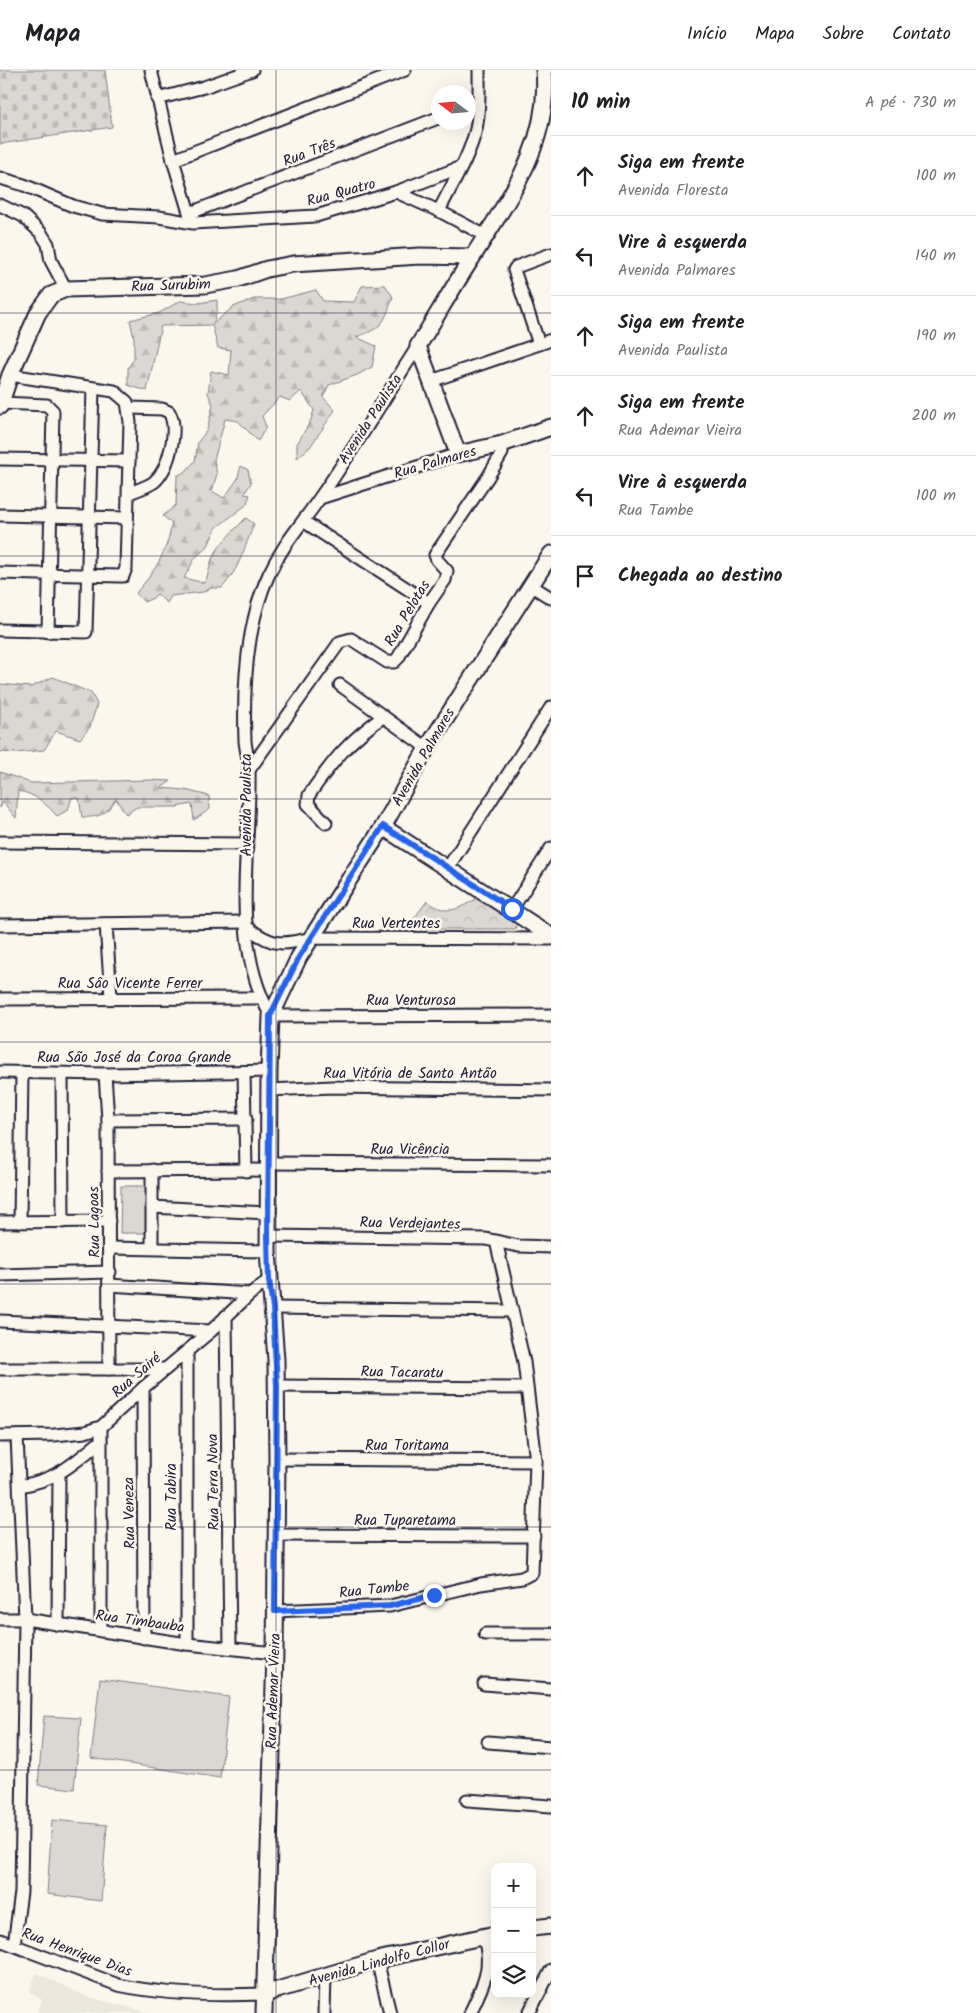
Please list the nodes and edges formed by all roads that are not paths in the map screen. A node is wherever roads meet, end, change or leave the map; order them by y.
1 (151, 70) edge
2 (252, 70) edge
3 (405, 70) edge
4 (479, 70) edge
5 (544, 70) edge
6 (476, 91) edge
7 (548, 97) edge
8 (157, 99) junction
9 (431, 121) edge
10 (474, 130) edge
11 (173, 160) junction
12 (461, 167) junction
13 (0, 178) edge
14 (396, 192) junction
15 (0, 205) edge
16 (438, 211) junction
17 (191, 218) junction
18 (486, 236) junction
19 (551, 254) edge
20 (472, 257) junction
21 (66, 289) junction
22 (551, 340) edge
23 (539, 344) junction
24 (418, 346) junction
25 (10, 375) junction
26 (431, 381) junction
27 (93, 388) junction
28 (0, 404) edge
29 (130, 408) junction
30 (551, 427) edge
31 (502, 444) junction
32 (458, 454) junction
33 (0, 459) edge
34 (52, 460) junction
35 (90, 461) junction
36 (129, 461) junction
37 (129, 493) junction
38 (320, 498) junction
39 (0, 515) edge
40 (51, 517) junction
41 (88, 518) junction
42 (127, 518) junction
43 (303, 521) junction
44 (551, 554) edge
45 (0, 573) edge
46 (50, 573) junction
47 (88, 575) junction
48 (530, 585) junction
49 (551, 598) edge
50 (429, 603) junction
51 (0, 630) edge
52 (48, 632) junction
53 (340, 686) dead end
54 (551, 706) edge
55 (382, 717) junction
56 (427, 748) junction
57 (249, 770) junction
58 (326, 822) dead end
59 (383, 826) junction
60 (0, 842) edge
61 (246, 844) junction
62 (551, 848) edge
63 (447, 869) junction
64 (512, 909) junction
65 (106, 924) junction
66 (247, 924) junction
67 (0, 925) edge
68 (551, 937) edge
69 (312, 938) junction
70 (111, 997) junction
71 (261, 998) junction
72 (0, 999) edge
73 (551, 1015) edge
74 (270, 1016) junction
75 (269, 1071) junction
76 (0, 1072) edge
77 (22, 1072) junction
78 (244, 1072) junction
79 (62, 1074) junction
80 (105, 1074) junction
81 (270, 1090) junction
82 (551, 1090) edge
83 (246, 1119) junction
84 (108, 1120) junction
85 (551, 1165) edge
86 (269, 1167) junction
87 (152, 1170) junction
88 (108, 1171) junction
89 (246, 1171) junction
90 (152, 1207) junction
91 (268, 1213) junction
92 (109, 1221) junction
93 (0, 1222) edge
94 (20, 1222) junction
95 (63, 1222) junction
96 (496, 1241) junction
97 (268, 1243) junction
98 (551, 1247) edge
99 (109, 1248) junction
100 (152, 1248) junction
101 (110, 1272) junction
102 (0, 1275) edge
103 (269, 1280) junction
104 (109, 1285) junction
105 (250, 1294) junction
106 (273, 1308) junction
107 (512, 1311) junction
108 (226, 1316) junction
109 (0, 1321) edge
110 (109, 1327) junction
111 (211, 1331) junction
112 (187, 1351) junction
113 (0, 1369) edge
114 (109, 1369) junction
115 (165, 1369) junction
116 (277, 1386) junction
117 (143, 1388) junction
118 (526, 1388) junction
119 (100, 1427) junction
120 (0, 1436) edge
121 (17, 1436) junction
122 (101, 1441) junction
123 (277, 1459) junction
124 (536, 1461) junction
125 (59, 1474) junction
126 (20, 1486) junction
127 (276, 1534) junction
128 (534, 1536) junction
129 (275, 1611) junction
130 (0, 1619) edge
131 (25, 1619) junction
132 (58, 1625) junction
133 (101, 1631) junction
134 (485, 1634) dead end
135 (551, 1634) edge
136 (144, 1638) junction
137 (187, 1644) junction
138 (230, 1648) junction
139 (275, 1653) junction
140 (484, 1684) dead end
141 (551, 1688) edge
142 (488, 1742) dead end
143 (551, 1747) edge
144 (467, 1800) dead end
145 (551, 1806) edge
146 (551, 1926) edge
147 (536, 1928) edge
148 (489, 1934) edge
149 (0, 1940) edge
150 (14, 1945) junction
151 (377, 1960) junction
152 (551, 1970) edge
153 (325, 1974) junction
154 (264, 1994) junction
155 (264, 2013) edge
156 (324, 2013) edge
157 (390, 2013) edge
158 (470, 2013) edge
159 (529, 2013) edge

1 - 8 street
2 - 8 street
3 - 11 street
4 - 6 street
5 - 7 main road, Avenida Paulista
7 - 18 main road, Avenida Paulista
8 - 11 street
9 - 17 street, Rua Três
10 - 12 street
11 - 17 street
12 - 14 street, Rua Quatro
12 - 16 street
13 - 17 street, Rua Quatro
14 - 16 street
14 - 17 street, Rua Quatro
15 - 21 street
16 - 18 street
18 - 20 main road, Avenida Paulista
19 - 23 street
20 - 21 main road, Rua Surubim
20 - 24 main road, Avenida Paulista
21 - 25 main road
22 - 23 street
23 - 26 street
24 - 26 main road
24 - 38 street, Avenida Paulista
25 - 27 street
25 - 28 main road
26 - 32 main road
27 - 29 street
27 - 35 street
28 - 34 street
29 - 36 street
29 - 37 street
30 - 31 main road, Rua Palmares
31 - 32 main road, Rua Palmares
31 - 50 street, Rua Pelotas
32 - 38 street, Rua Palmares
33 - 34 street
34 - 35 street
34 - 40 street
35 - 36 street
35 - 41 street
36 - 37 street
37 - 42 street
38 - 43 street, Avenida Paulista
39 - 40 street
40 - 41 street
40 - 46 street
41 - 42 street
41 - 47 street
42 - 47 street
43 - 50 street
43 - 57 street, Avenida Paulista
44 - 48 main road, Avenida Palmares
45 - 46 street
46 - 47 street
46 - 52 street
47 - 52 street
48 - 49 street
48 - 56 main road, Avenida Palmares
50 - 57 street, Rua Pelotas
51 - 52 street
53 - 55 street
54 - 63 street
55 - 56 street
55 - 58 street
56 - 59 main road, Avenida Palmares
57 - 61 street, Avenida Paulista
59 - 63 main road
59 - 69 main road, Avenida Palmares
60 - 61 street
61 - 66 street, Avenida Paulista
62 - 64 street
63 - 64 main road
64 - 68 main road
65 - 66 street
65 - 67 street
65 - 70 street
66 - 69 street, Rua Vertentes
66 - 71 street, Avenida Paulista
68 - 69 street, Rua Vertentes
69 - 74 main road, Avenida Palmares
70 - 71 street, Rua Sâo Vicente Ferrer
70 - 72 street, Rua Sâo Vicente Ferrer
71 - 74 street, Avenida Paulista
73 - 74 street, Rua Venturosa
74 - 75 main road, Avenida Paulista
75 - 78 street, Rua São José da Coroa Grande
75 - 81 main road, Avenida Paulista
76 - 77 street, Rua São José da Coroa Grande
77 - 79 street, Rua São José da Coroa Grande
77 - 94 street
78 - 80 street, Rua São José da Coroa Grande
78 - 83 street
79 - 80 street, Rua São José da Coroa Grande
79 - 95 street
80 - 84 street, Rua Lagoas
81 - 82 street, Rua Vitória de Santo Antão
81 - 86 main road, Avenida Paulista
83 - 84 street
83 - 89 street
84 - 88 street, Rua Lagoas
85 - 86 street, Rua Vicência
86 - 89 street, Rua Vicência
86 - 91 main road, Avenida Paulista
87 - 88 street, Rua Vicência
87 - 89 street, Rua Vicência
87 - 90 street
88 - 92 street, Rua Lagoas
90 - 91 street
90 - 100 street
91 - 97 main road, Avenida Paulista
92 - 95 street
92 - 99 street, Rua Lagoas
93 - 94 street
94 - 95 street
96 - 97 street, Rua Verdejantes
96 - 98 street, Rua Verdejantes
96 - 107 street
97 - 100 street, Rua Verdejantes
97 - 103 main road, Avenida Paulista
99 - 100 street, Rua Verdejantes
99 - 101 street, Rua Lagoas
101 - 102 street
101 - 104 street, Rua Lagoas
103 - 105 street, Rua Sairé
103 - 106 main road, Avenida Paulista
104 - 105 street
104 - 110 street, Rua Lagoas
105 - 108 street, Rua Sairé
106 - 107 street
106 - 116 main road, Rua Ademar Vieira
107 - 118 street
108 - 111 street, Rua Sairé
108 - 138 street, Rua Terra Nova
109 - 110 street
110 - 111 street
110 - 114 street, Rua Lagoas
111 - 112 street, Rua Sairé
112 - 115 street, Rua Sairé
112 - 137 street, Rua Tabira
113 - 114 street
114 - 115 street
115 - 117 street, Rua Sairé
116 - 118 street, Rua Tacaratu
116 - 123 main road, Rua Ademar Vieira
117 - 119 street, Rua Sairé
117 - 136 street, Rua Veneza
118 - 124 street
119 - 121 street, Rua Sairé
119 - 122 street
120 - 121 street, Rua Sairé
121 - 126 street
122 - 125 street
122 - 133 street
123 - 124 street, Rua Toritama
123 - 127 main road, Rua Ademar Vieira
124 - 128 street
125 - 126 street
125 - 132 street
126 - 131 street
127 - 128 street, Rua Tuparetama
127 - 129 main road, Rua Ademar Vieira
128 - 129 street, Rua Tambe
129 - 139 main road, Rua Ademar Vieira
130 - 131 street, Rua Timbauba
131 - 132 street, Rua Timbauba
131 - 150 street
132 - 133 street, Rua Timbauba
133 - 136 street, Rua Timbauba
134 - 135 street
136 - 137 street, Rua Timbauba
137 - 138 street, Rua Timbauba
138 - 139 street, Rua Timbauba
139 - 154 main road, Rua Ademar Vieira
140 - 141 street
142 - 143 street
144 - 145 street
146 - 147 main road
148 - 151 main road, Avenida Lindolfo Collor
148 - 158 street
149 - 150 street, Rua Henrique Dias
150 - 154 street, Rua Henrique Dias
151 - 153 main road, Avenida Lindolfo Collor
151 - 157 street
152 - 159 street
153 - 154 main road, Avenida Lindolfo Collor
153 - 156 street
154 - 155 main road, Rua Ademar Vieira

